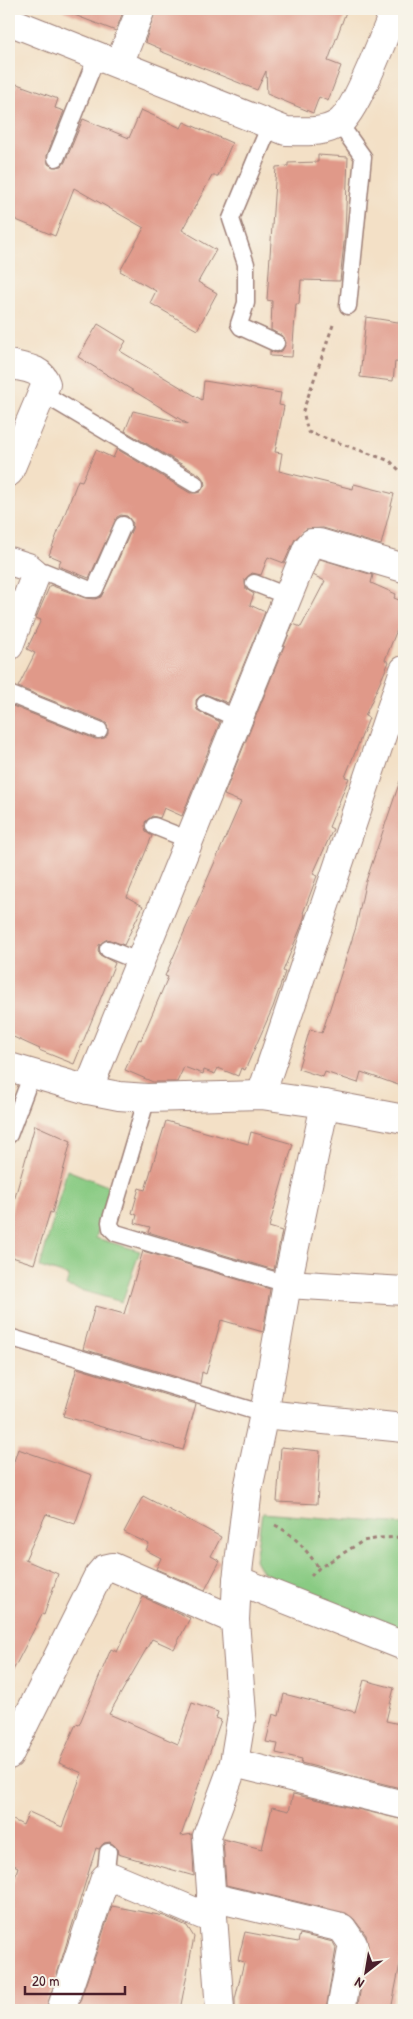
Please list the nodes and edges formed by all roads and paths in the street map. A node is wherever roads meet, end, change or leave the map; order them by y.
1 (141, 9) edge
2 (395, 9) edge
3 (9, 21) edge
4 (108, 60) junction
5 (339, 122) junction
6 (270, 125) junction
7 (56, 158) dead end
8 (348, 306) dead end
9 (334, 319) dead end
10 (276, 343) dead end
11 (9, 364) edge
12 (42, 393) junction
13 (9, 472) edge
14 (404, 475) edge
15 (195, 484) dead end
16 (123, 525) dead end
17 (9, 561) edge
18 (404, 568) edge
19 (34, 572) junction
20 (254, 583) dead end
21 (287, 596) junction
22 (9, 646) edge
23 (404, 670) edge
24 (9, 694) edge
25 (205, 704) dead end
26 (238, 719) junction
27 (99, 730) dead end
28 (154, 826) dead end
29 (189, 840) junction
30 (108, 948) dead end
31 (140, 962) junction
32 (20, 1071) edge
33 (88, 1090) junction
34 (261, 1095) junction
35 (146, 1098) junction
36 (325, 1104) junction
37 (404, 1119) edge
38 (9, 1135) edge
39 (287, 1284) junction
40 (404, 1292) edge
41 (9, 1337) edge
42 (264, 1414) junction
43 (404, 1428) edge
44 (244, 1523) junction
45 (404, 1537) edge
46 (319, 1568) junction
47 (237, 1580) junction
48 (298, 1604) junction
49 (235, 1620) junction
50 (404, 1646) edge
51 (9, 1755) edge
52 (234, 1763) junction
53 (404, 1805) edge
54 (212, 1908) junction
55 (61, 2010) edge
56 (220, 2010) edge
57 (341, 2010) edge

1 - 4 street
2 - 5 street
3 - 4 street
4 - 6 street
4 - 7 lane
5 - 6 street
5 - 8 lane
6 - 10 lane
9 - 14 path
11 - 12 street
12 - 13 street
12 - 15 lane
16 - 19 lane
17 - 19 street
18 - 21 street
19 - 22 street
20 - 21 lane
21 - 26 street
23 - 34 street
24 - 27 lane
25 - 26 lane
26 - 29 street
28 - 29 lane
29 - 31 street
30 - 31 lane
31 - 33 street
32 - 33 street
32 - 38 lane
33 - 35 street
34 - 35 street
34 - 36 street
35 - 39 lane
36 - 37 street
36 - 39 street
39 - 40 street
39 - 42 street
41 - 42 lane
42 - 43 street
42 - 44 street
44 - 46 path
44 - 47 street
45 - 46 path
46 - 48 path
47 - 48 street
47 - 49 street
48 - 50 street
49 - 51 street
49 - 52 street
52 - 53 street
52 - 54 street
54 - 55 street
54 - 56 street
54 - 57 street

